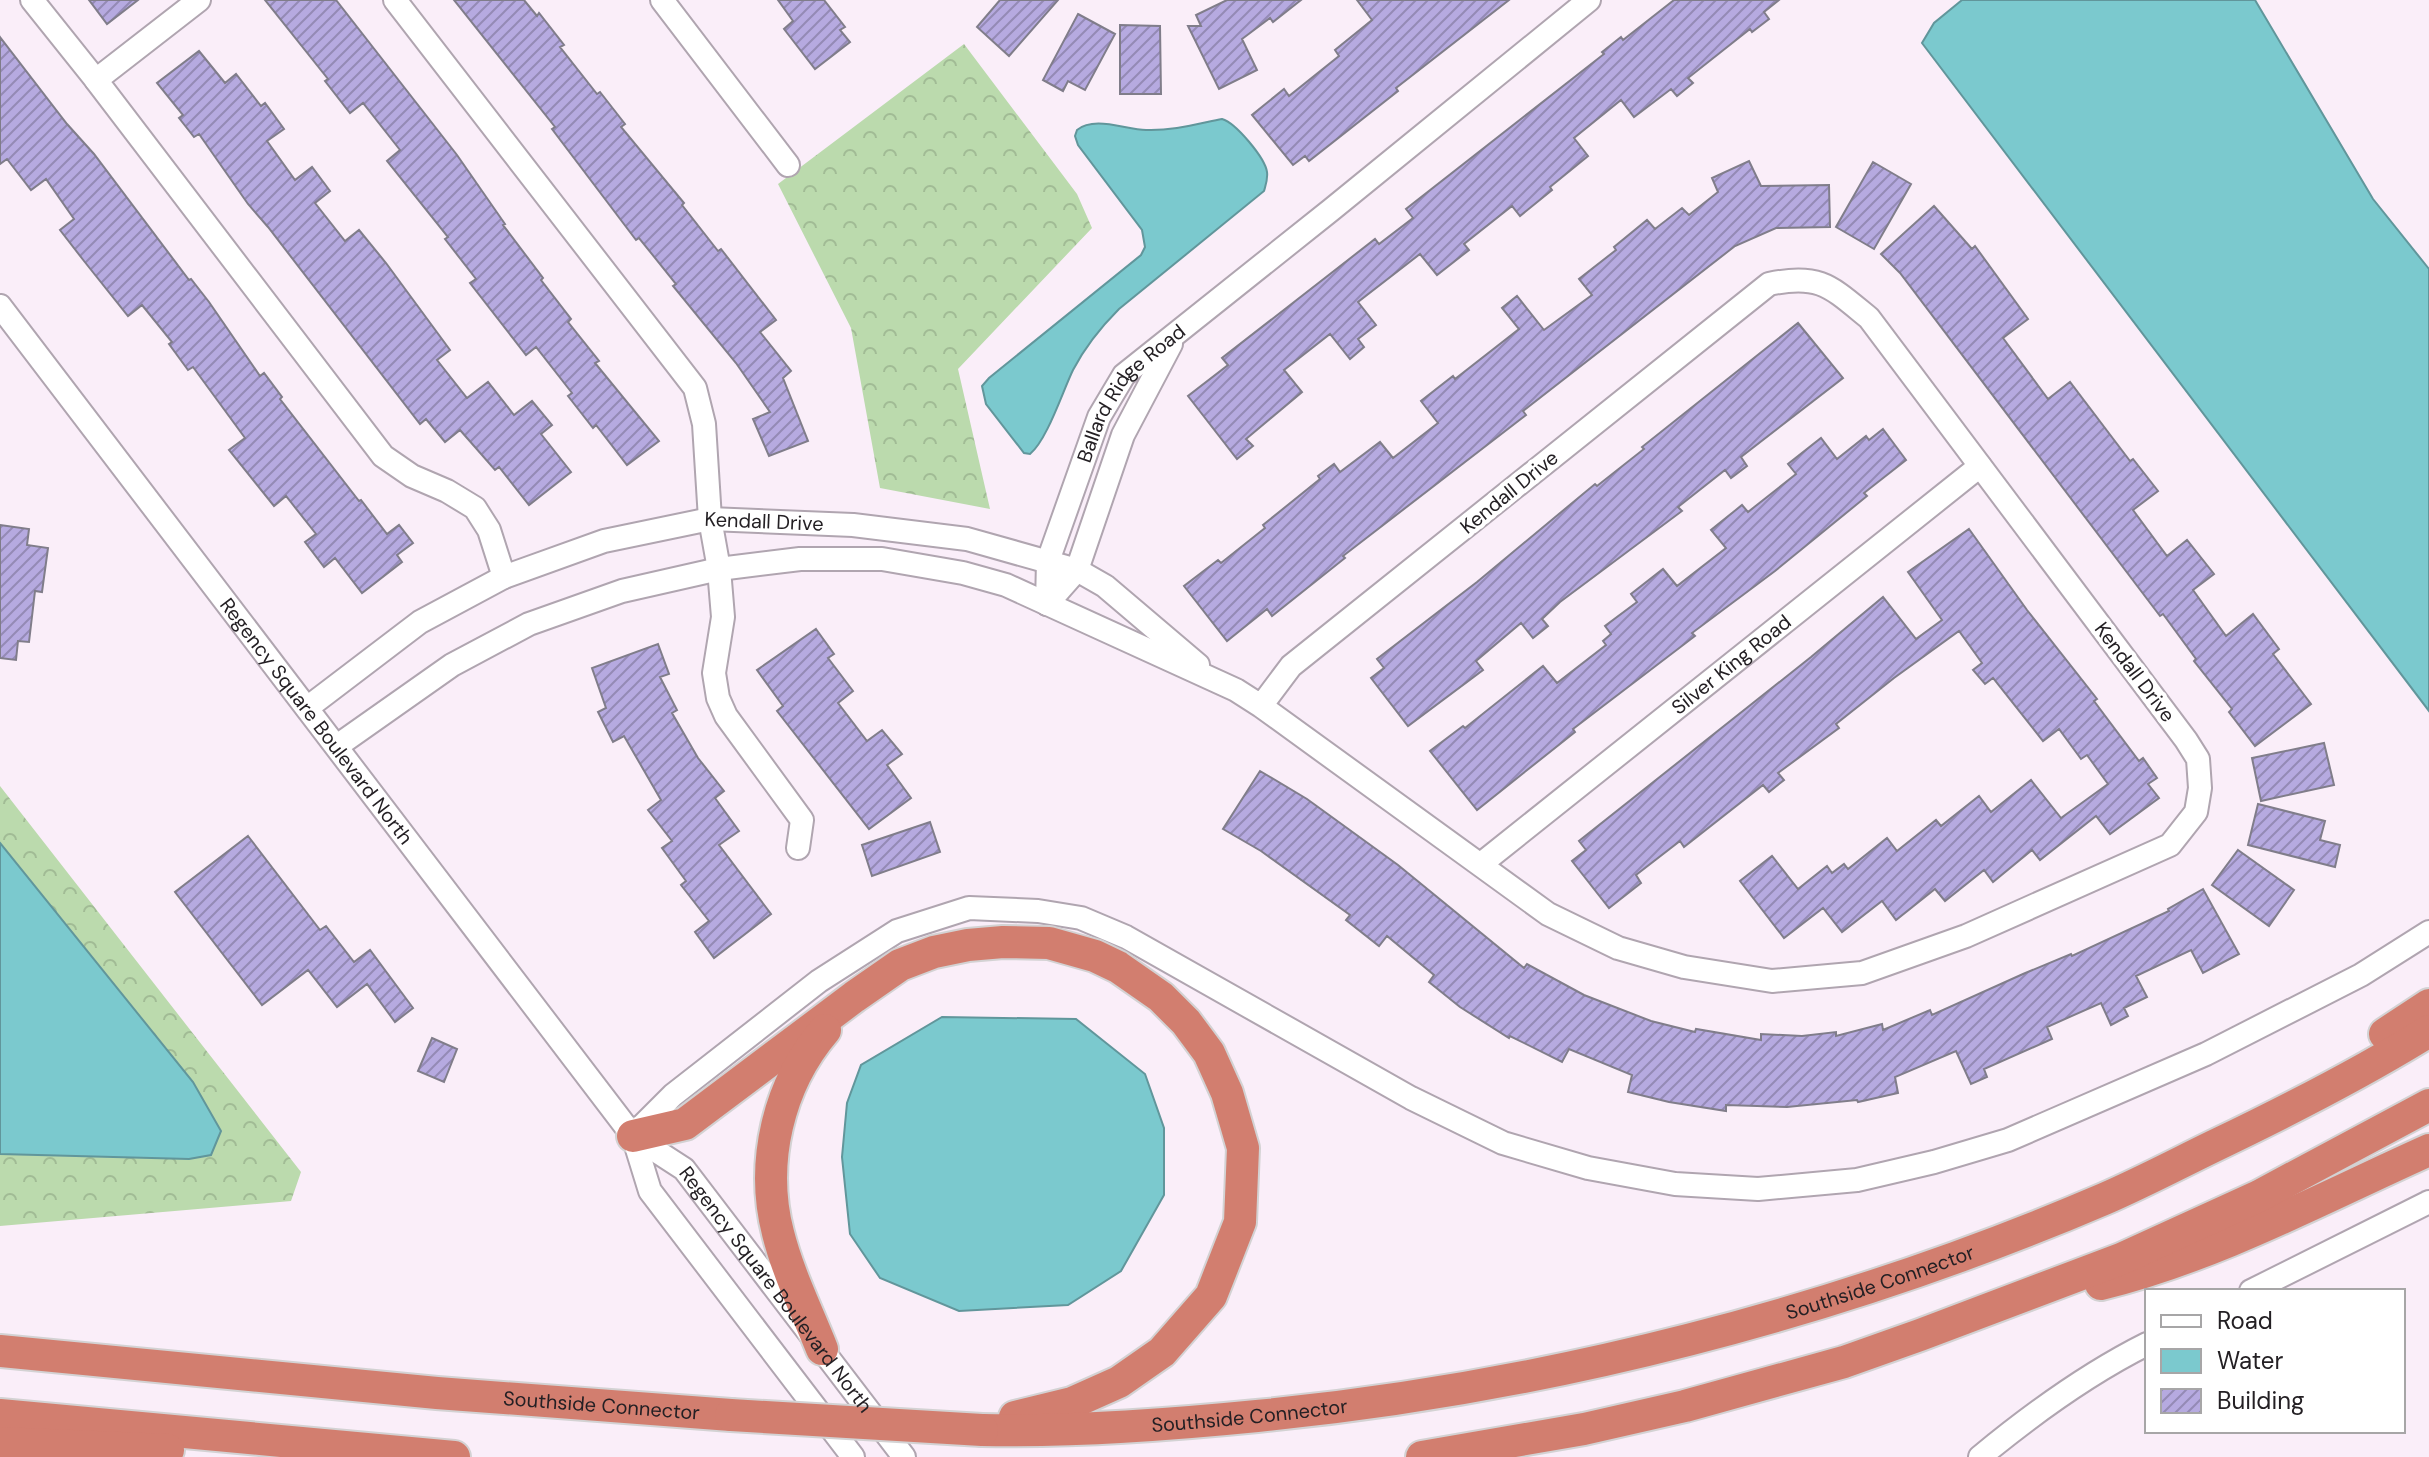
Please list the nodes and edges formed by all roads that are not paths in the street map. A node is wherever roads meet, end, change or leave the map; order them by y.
1 (32, 0) edge
2 (199, 0) edge
3 (395, 0) edge
4 (662, 0) edge
5 (1589, 0) edge
6 (96, 80) junction
7 (788, 165) dead end
8 (0, 306) edge
9 (1176, 335) junction
10 (1980, 466) junction
11 (710, 519) junction
12 (1048, 561) junction
13 (719, 569) junction
14 (1077, 570) junction
15 (504, 577) junction
16 (1047, 604) junction
17 (1224, 686) junction
18 (1261, 706) junction
19 (307, 708) junction
20 (337, 746) junction
21 (798, 848) dead end
22 (1481, 864) junction
23 (2429, 932) edge
24 (854, 997) junction
25 (2429, 1005) edge
26 (2429, 1031) edge
27 (2429, 1105) edge
28 (633, 1136) junction
29 (2429, 1150) edge
30 (2429, 1202) edge
31 (2018, 1233) junction
32 (2255, 1289) edge
33 (1989, 1311) junction
34 (2145, 1345) edge
35 (822, 1349) junction
36 (0, 1351) edge
37 (0, 1415) edge
38 (989, 1428) junction
39 (0, 1443) edge
40 (307, 1444) junction
41 (454, 1457) edge
42 (853, 1457) edge
43 (904, 1457) edge
44 (1422, 1457) edge
45 (1980, 1457) edge

1 - 6 street
2 - 6 street
3 - 11 street
4 - 7 street
5 - 9 street
6 - 15 street
8 - 19 street, Regency Square Boulevard North
9 - 12 street, Ballard Ridge Road
9 - 14 street, Ballard Ridge Road
10 - 18 street, Kendall Drive
10 - 22 street, Silver King Road
10 - 22 street, Kendall Drive
11 - 12 street, Kendall Drive
11 - 13 street
11 - 15 street, Kendall Drive
12 - 14 street, Kendall Drive
12 - 16 street, Ballard Ridge Road
13 - 16 street, Kendall Drive
13 - 20 street, Kendall Drive
13 - 21 street
14 - 16 street, Ballard Ridge Road
14 - 17 street, Kendall Drive
15 - 19 street, Kendall Drive
16 - 17 street, Kendall Drive
17 - 18 street, Kendall Drive
18 - 22 street, Kendall Drive
19 - 20 street, Regency Square Boulevard North
20 - 28 street, Regency Square Boulevard North
23 - 28 street
24 - 28 highway
24 - 35 highway
24 - 38 highway
25 - 31 highway
26 - 31 highway, Southside Connector
27 - 33 highway
28 - 35 street, Regency Square Boulevard North
28 - 42 street, Regency Square Boulevard North
29 - 33 highway
30 - 32 street
31 - 38 highway, Southside Connector
33 - 44 highway
34 - 45 street
35 - 43 street, Regency Square Boulevard North
36 - 38 highway, Southside Connector, bridge
37 - 40 highway
39 - 40 highway
40 - 41 highway

